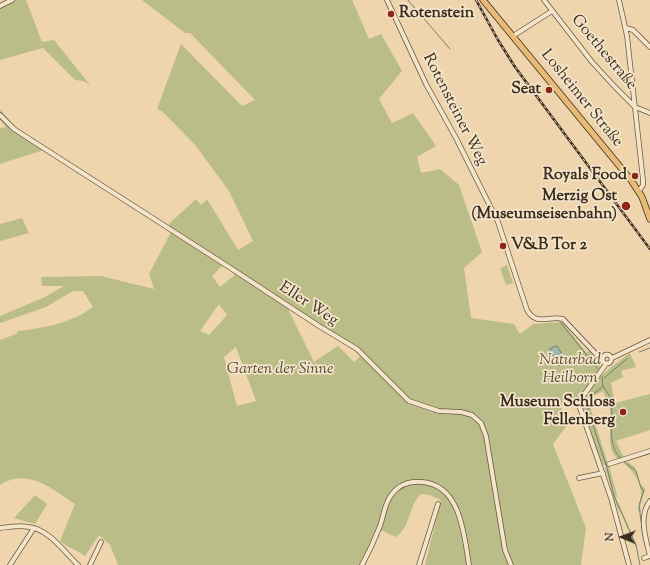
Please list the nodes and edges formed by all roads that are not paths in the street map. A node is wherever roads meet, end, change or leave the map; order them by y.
1 (12, 0) edge
2 (387, 0) edge
3 (483, 0) edge
4 (544, 0) edge
5 (619, 0) edge
6 (0, 6) edge
7 (552, 11) junction
8 (626, 28) junction
9 (514, 36) junction
10 (650, 47) edge
11 (635, 107) junction
12 (650, 113) edge
13 (0, 115) edge
14 (639, 191) junction
15 (650, 219) edge
16 (650, 340) edge
17 (603, 358) junction
18 (612, 358) junction
19 (606, 364) junction
20 (650, 451) edge
21 (608, 464) dead end
22 (603, 473) junction
23 (579, 478) dead end
24 (650, 501) edge
25 (438, 504) dead end
26 (0, 528) edge
27 (34, 528) junction
28 (101, 542) dead end
29 (650, 556) edge
30 (644, 558) dead end
31 (10, 565) edge
32 (78, 565) edge
33 (90, 565) edge
34 (362, 565) edge
35 (419, 565) edge
36 (468, 565) edge
37 (511, 565) edge
38 (629, 565) edge

1 - 6 street
2 - 17 street, Rotensteiner Weg
3 - 9 main road, Losheimer Straße
4 - 7 street, Goethestraße
5 - 8 street
7 - 9 street
7 - 11 street, Goethestraße
8 - 10 street
8 - 11 street
9 - 14 main road, Losheimer Straße
11 - 12 street, Goethestraße
11 - 14 street
13 - 37 street, Eller Weg
14 - 15 main road, Losheimer Straße
16 - 18 street
17 - 18 street
17 - 19 street
18 - 19 street
19 - 22 street
20 - 21 street
22 - 23 street
22 - 38 street
24 - 29 street
25 - 35 street
26 - 27 street
27 - 31 street
27 - 32 street
28 - 33 street
29 - 30 street
34 - 36 street

